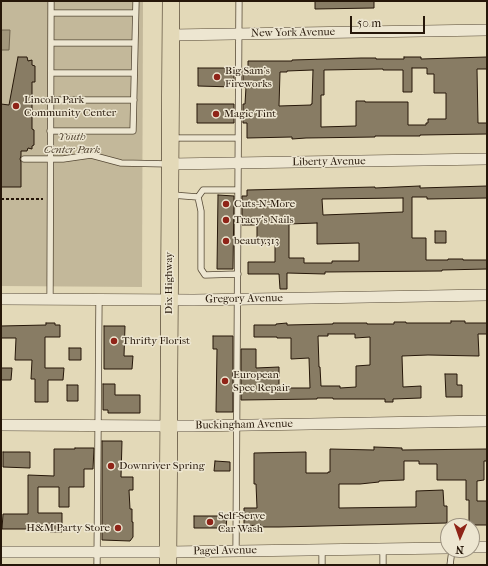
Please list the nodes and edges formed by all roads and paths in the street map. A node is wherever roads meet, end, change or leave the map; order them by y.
1 (51, 1) edge
2 (136, 1) edge
3 (171, 1) edge
4 (239, 1) edge
5 (51, 13) junction
6 (136, 13) junction
7 (487, 30) edge
8 (239, 34) junction
9 (171, 36) junction
10 (51, 43) junction
11 (135, 43) junction
12 (51, 73) junction
13 (134, 73) junction
14 (50, 100) junction
15 (134, 100) junction
16 (50, 130) junction
17 (170, 138) junction
18 (238, 138) junction
19 (24, 159) dead end
20 (50, 159) junction
21 (487, 159) edge
22 (238, 163) junction
23 (170, 164) junction
24 (238, 190) junction
25 (170, 195) junction
26 (198, 197) junction
27 (50, 198) junction
28 (1, 199) edge
29 (238, 274) junction
30 (487, 295) edge
31 (1, 299) edge
32 (50, 299) junction
33 (99, 299) junction
34 (169, 299) junction
35 (237, 299) junction
36 (487, 421) edge
37 (1, 425) edge
38 (98, 425) junction
39 (168, 426) junction
40 (237, 426) junction
41 (383, 548) junction
42 (440, 548) edge
43 (322, 550) junction
44 (236, 551) junction
45 (1, 552) edge
46 (97, 552) junction
47 (168, 558) edge
48 (97, 565) edge
49 (322, 565) edge
50 (383, 565) edge

1 - 5 lane
2 - 6 lane
3 - 9 main road, Dix Highway
4 - 8 lane
5 - 6 lane
5 - 10 lane
6 - 11 lane
7 - 8 street, New York Avenue
8 - 9 street, New York Avenue
8 - 18 lane
9 - 17 main road, Dix Highway
10 - 11 lane
10 - 12 lane
11 - 13 lane
12 - 13 lane
12 - 14 lane
13 - 15 lane
14 - 15 lane
14 - 16 lane
15 - 16 lane
16 - 20 lane
17 - 18 lane
17 - 23 main road, Dix Highway
18 - 22 lane
19 - 20 lane
20 - 23 lane
20 - 27 lane
21 - 22 street, Liberty Avenue
22 - 23 street, Liberty Avenue
22 - 24 lane
23 - 25 main road, Dix Highway
24 - 26 lane
24 - 29 lane
25 - 26 lane
25 - 34 main road, Dix Highway
26 - 29 lane
27 - 28 path
27 - 32 lane
29 - 35 lane
30 - 35 street, Gregory Avenue
31 - 32 street, Gregory Avenue
32 - 33 street, Gregory Avenue
33 - 34 street, Gregory Avenue
33 - 38 lane
34 - 35 street, Gregory Avenue
34 - 39 main road, Dix Highway
35 - 40 lane
36 - 40 street, Buckingham Avenue
37 - 38 street, Buckingham Avenue
38 - 39 street, Buckingham Avenue
38 - 46 lane
39 - 40 street, Buckingham Avenue
39 - 47 main road, Dix Highway
40 - 44 lane
41 - 42 street, Pagel Avenue
41 - 43 street, Pagel Avenue
41 - 50 lane
43 - 44 street, Pagel Avenue
43 - 49 lane
44 - 47 street, Pagel Avenue
45 - 46 street, Pagel Avenue
46 - 47 street, Pagel Avenue
46 - 48 lane

